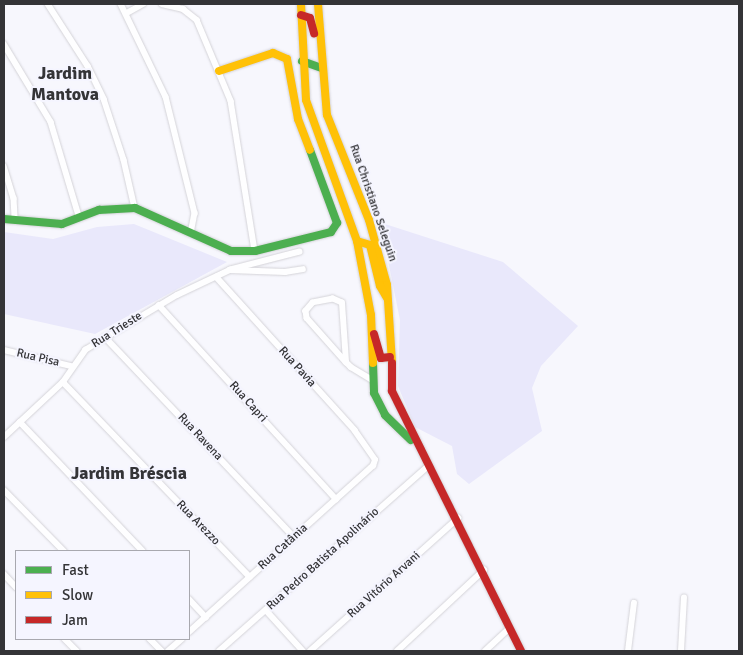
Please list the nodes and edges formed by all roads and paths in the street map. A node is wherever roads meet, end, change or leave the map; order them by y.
1 (48, 4) edge
2 (121, 4) edge
3 (143, 4) edge
4 (162, 4) edge
5 (301, 4) edge
6 (318, 4) edge
7 (127, 13) junction
8 (300, 15) junction
9 (4, 44) edge
10 (319, 44) junction
11 (302, 61) junction
12 (321, 68) junction
13 (218, 71) junction
14 (4, 166) edge
15 (134, 208) junction
16 (79, 216) junction
17 (4, 220) edge
18 (16, 220) junction
19 (191, 234) junction
20 (357, 242) junction
21 (255, 251) junction
22 (300, 252) dead end
23 (304, 269) dead end
24 (230, 270) junction
25 (216, 276) junction
26 (390, 302) junction
27 (159, 305) junction
28 (372, 333) junction
29 (106, 337) junction
30 (346, 338) junction
31 (335, 349) junction
32 (4, 350) edge
33 (390, 356) junction
34 (346, 362) junction
35 (71, 366) junction
36 (371, 379) junction
37 (63, 382) junction
38 (20, 422) junction
39 (4, 437) edge
40 (414, 443) junction
41 (375, 460) joint
42 (427, 467) junction
43 (4, 490) edge
44 (336, 499) junction
45 (458, 518) junction
46 (294, 537) junction
47 (63, 550) edge
48 (142, 550) edge
49 (484, 570) junction
50 (4, 574) edge
51 (250, 577) junction
52 (15, 586) edge
53 (684, 598) dead end
54 (190, 600) edge
55 (634, 603) dead end
56 (266, 610) junction
57 (206, 617) junction
58 (509, 629) junction
59 (190, 631) edge
60 (66, 640) edge
61 (151, 640) edge
62 (181, 640) edge
63 (77, 651) edge
64 (162, 651) edge
65 (168, 651) edge
66 (220, 651) edge
67 (303, 651) edge
68 (310, 651) edge
69 (397, 651) edge
70 (485, 651) edge
71 (521, 651) edge
72 (628, 651) edge
73 (681, 651) edge

1 - 15 street
2 - 7 street
3 - 7 street
4 - 13 street
5 - 8 main road
6 - 10 main road, Rua Christiano Seleguin
7 - 19 street
8 - 10 main road
8 - 11 main road
9 - 16 street
10 - 12 main road, Rua Christiano Seleguin
11 - 12 main road
11 - 20 main road
12 - 26 main road, Rua Christiano Seleguin
13 - 21 street
13 - 21 main road
14 - 18 street
15 - 16 main road
15 - 19 main road
16 - 18 main road
17 - 18 main road
19 - 21 main road
20 - 26 main road
20 - 28 main road
22 - 24 street, Rua Trieste
23 - 24 street, Rua Trieste
24 - 25 street, Rua Trieste
25 - 27 street, Rua Trieste
25 - 41 street, Rua Pavia
26 - 33 main road, Rua Christiano Seleguin
27 - 29 street, Rua Trieste
27 - 44 street, Rua Capri
28 - 33 main road
28 - 36 main road
29 - 35 street, Rua Trieste
29 - 46 street, Rua Ravena
30 - 31 street
30 - 31 street
30 - 34 street
31 - 34 street
32 - 35 street, Rua Pisa
33 - 40 main road, Rua Christiano Seleguin
34 - 36 street
35 - 37 street, Rua Trieste
36 - 40 main road
37 - 38 street, Rua Trieste
37 - 51 street, Rua Arezzo
38 - 39 street, Rua Trieste
38 - 48 street
40 - 42 main road, Rua Christiano Seleguin
41 - 44 street, Rua Catânia
42 - 45 main road, Rua Christiano Seleguin
42 - 56 street, Rua Pedro Batista Apolinário
43 - 47 street
44 - 46 street, Rua Catânia
45 - 49 main road, Rua Christiano Seleguin
45 - 68 street, Rua Vitório Arvani
46 - 51 street, Rua Catânia
49 - 58 main road, Rua Christiano Seleguin
49 - 69 street
50 - 52 street
51 - 57 street, Rua Catânia
53 - 73 street
54 - 57 street
55 - 72 street
56 - 66 street, Rua Pedro Batista Apolinário
56 - 67 street
57 - 59 street, Rua Catânia
58 - 70 street
58 - 71 main road, Rua Christiano Seleguin
60 - 63 street
61 - 64 street
62 - 65 street

